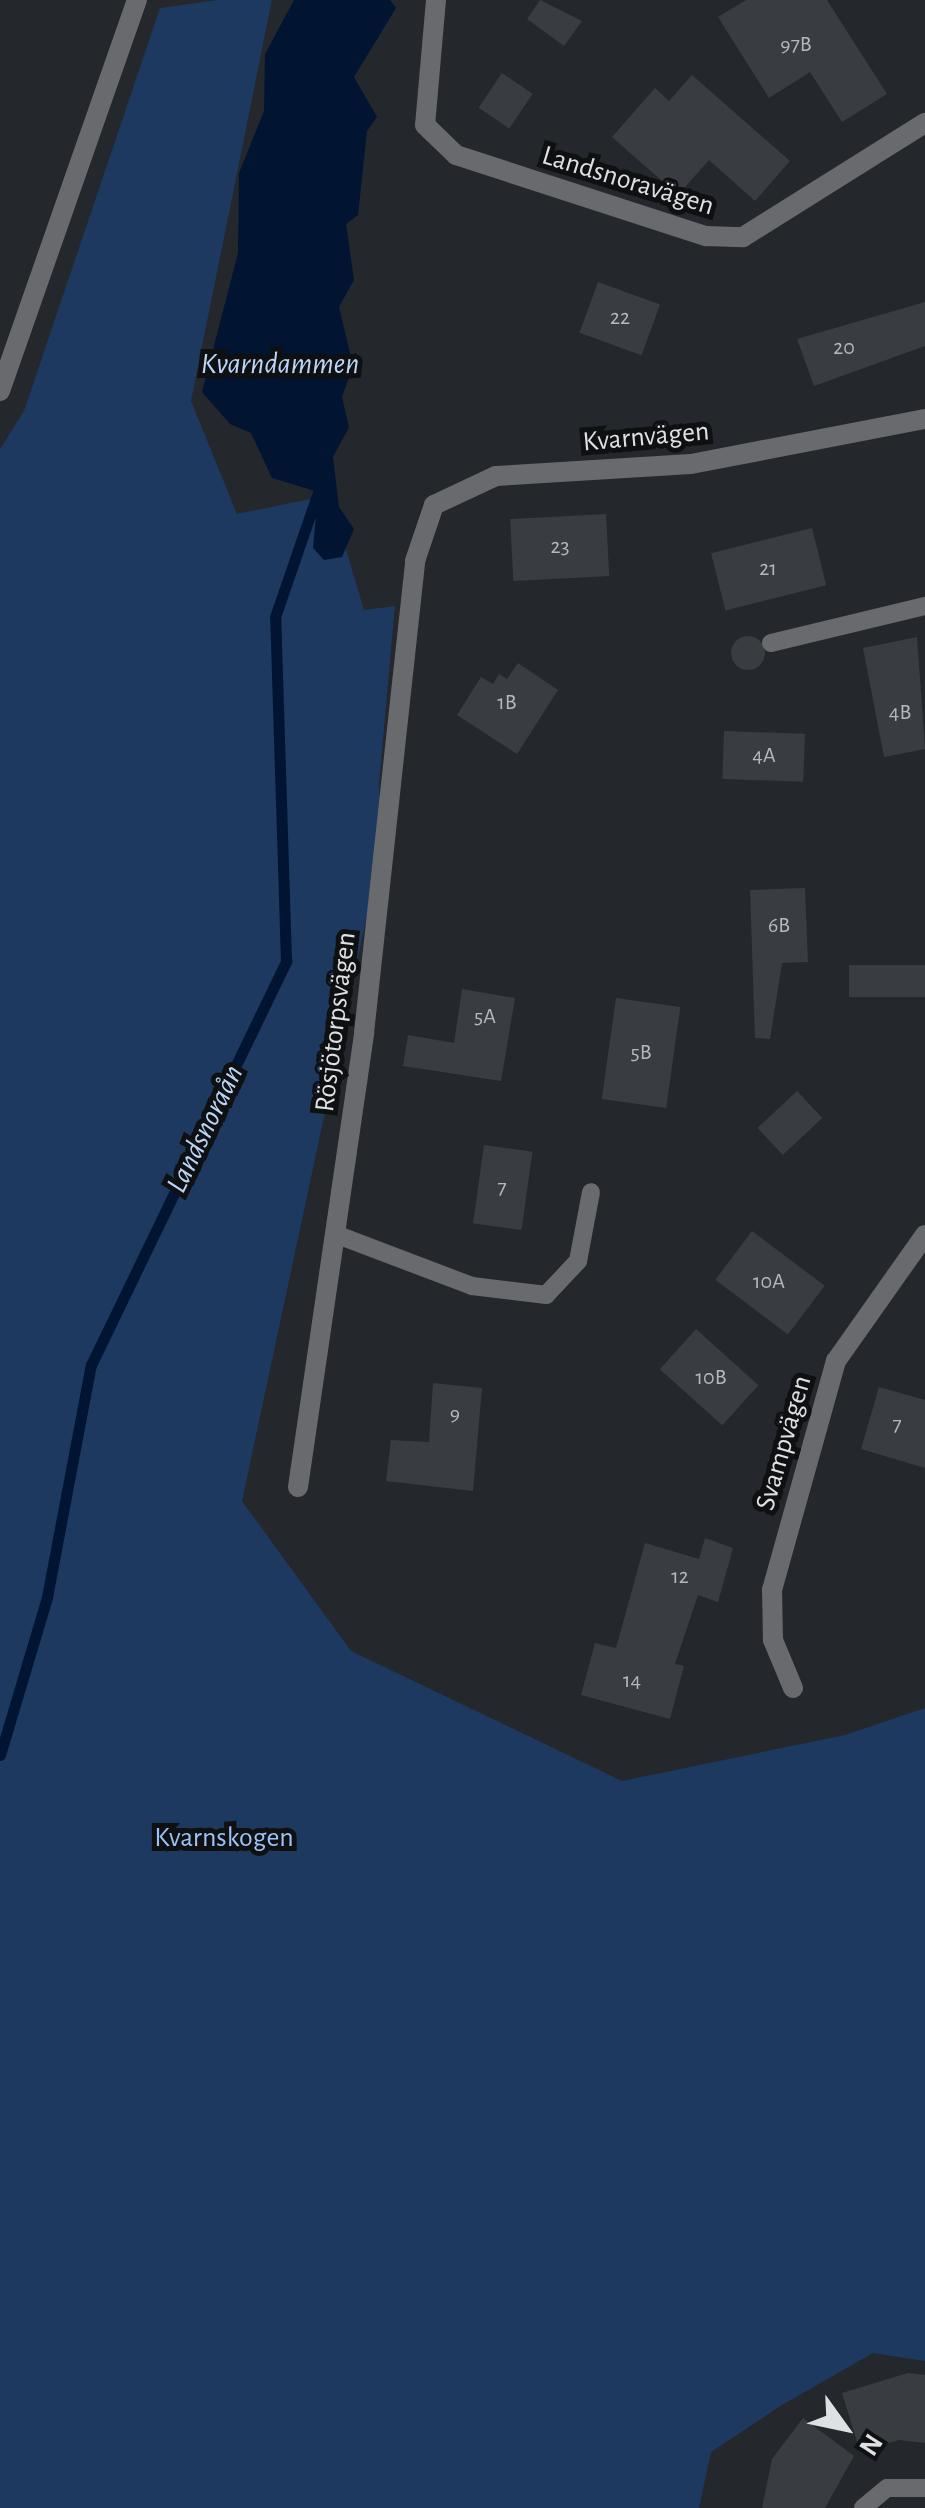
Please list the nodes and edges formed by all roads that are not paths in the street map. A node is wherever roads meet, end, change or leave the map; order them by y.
1 (136, 0) edge
2 (436, 0) edge
3 (925, 123) edge
4 (0, 391) edge
5 (925, 419) edge
6 (415, 561) joint
7 (925, 606) edge
8 (772, 644) dead end
9 (591, 1192) dead end
10 (335, 1234) junction
11 (925, 1235) edge
12 (298, 1487) dead end
13 (793, 1688) dead end
14 (925, 2488) edge
15 (864, 2508) edge

1 - 4 street
2 - 3 street, Landsnoravägen
5 - 6 street, Kvarnvägen
6 - 10 street, Rösjötorpsvägen
7 - 8 lane
9 - 10 lane
10 - 12 street, Rösjötorpsvägen
11 - 13 street, Svampvägen
14 - 15 lane

